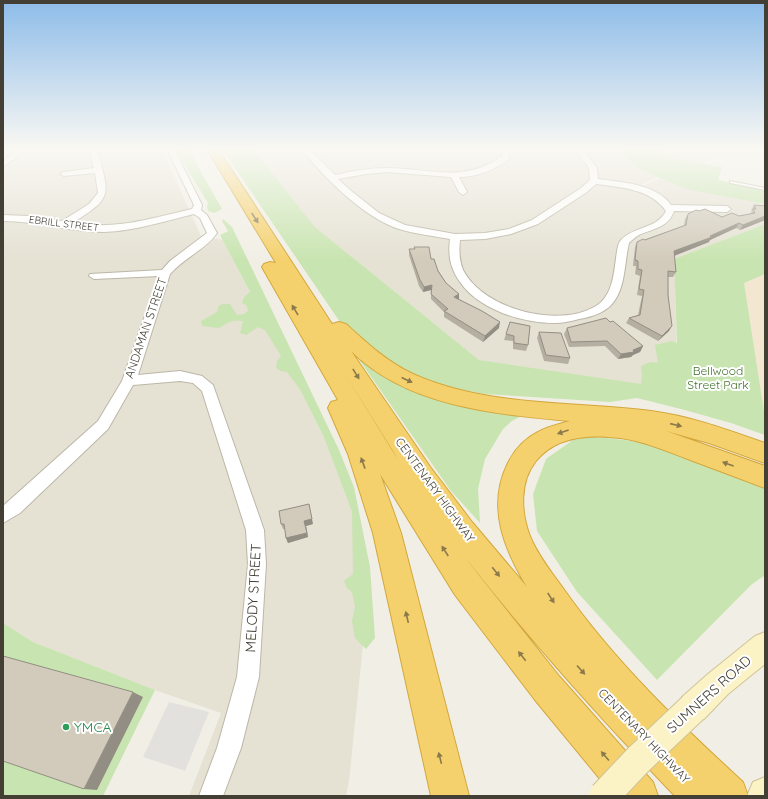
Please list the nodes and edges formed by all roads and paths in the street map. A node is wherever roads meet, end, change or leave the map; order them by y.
1 (101, 186) edge
2 (189, 186) edge
3 (224, 186) edge
4 (232, 186) edge
5 (342, 186) edge
6 (460, 186) edge
7 (588, 186) edge
8 (626, 186) edge
9 (752, 186) edge
10 (765, 189) edge
11 (463, 192) dead end
12 (668, 208) junction
13 (727, 209) dead end
14 (196, 211) junction
15 (3, 218) edge
16 (64, 224) junction
17 (455, 237) junction
18 (271, 261) junction
19 (165, 273) junction
20 (94, 276) dead end
21 (311, 337) junction
22 (129, 381) junction
23 (765, 452) edge
24 (765, 477) edge
25 (3, 515) edge
26 (765, 646) edge
27 (211, 796) edge
28 (450, 796) edge
29 (604, 796) edge
30 (639, 796) edge
31 (702, 796) edge
32 (729, 796) edge

1 - 16 street
2 - 14 street, ANDAMAN STREET
3 - 18 highway, CENTENARY HIGHWAY
4 -> 18 highway, CENTENARY HIGHWAY
5 - 17 street
6 - 11 street
7 - 17 street
8 - 12 street
9 - 10 lane
12 - 13 street
12 - 17 street
14 - 16 street, EBRILL STREET
14 - 19 street, ANDAMAN STREET
15 - 16 street, EBRILL STREET
21 -> 18 highway, CENTENARY HIGHWAY
18 -> 23 highway
18 -> 31 highway, CENTENARY HIGHWAY
19 - 20 street
19 - 22 street, ANDAMAN STREET
28 -> 21 highway
30 -> 21 highway, CENTENARY HIGHWAY
22 - 25 street, ANDAMAN STREET
22 - 27 street, MELODY STREET
24 -> 32 highway
26 - 29 main road, SUMNERS ROAD, bridge

